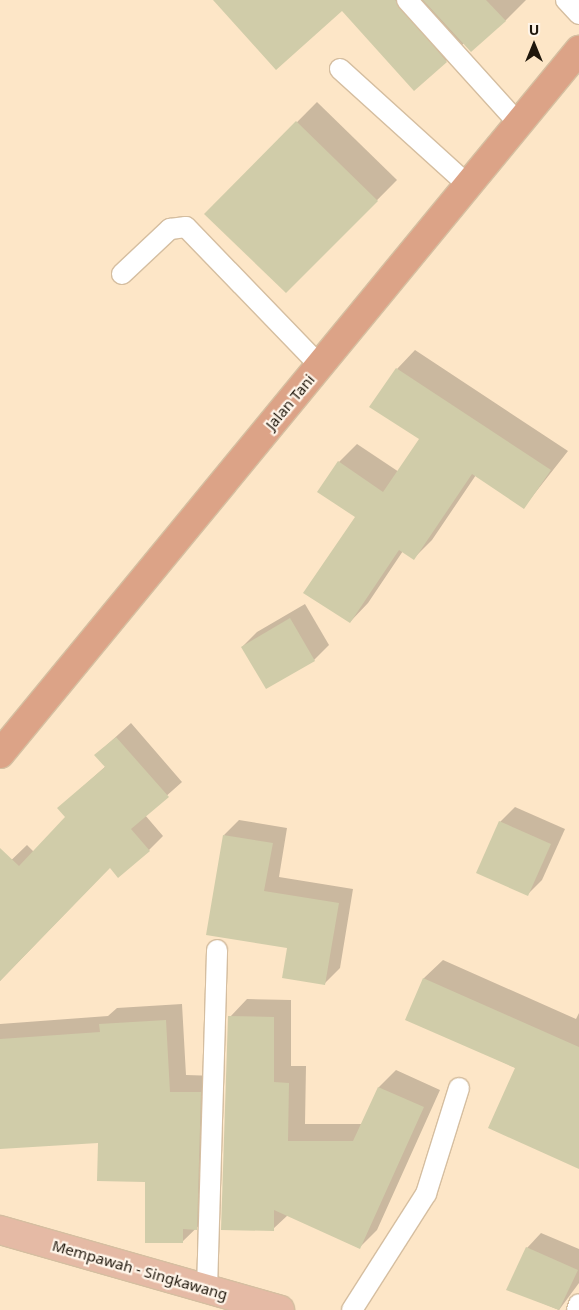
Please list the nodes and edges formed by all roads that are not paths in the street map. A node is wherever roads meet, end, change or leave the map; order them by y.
1 (406, 0) edge
2 (566, 0) edge
3 (579, 14) edge
4 (579, 50) edge
5 (340, 69) dead end
6 (520, 125) junction
7 (469, 186) junction
8 (122, 274) dead end
9 (320, 366) junction
10 (0, 754) edge
11 (217, 950) dead end
12 (459, 1088) dead end
13 (0, 1230) edge
14 (207, 1290) junction
15 (579, 1304) edge
16 (280, 1310) edge
17 (352, 1310) edge
18 (577, 1310) edge

1 - 6 lane
2 - 3 lane
4 - 6 highway, Jalan Tani
5 - 7 lane
6 - 7 highway, Jalan Tani
7 - 9 highway, Jalan Tani
8 - 9 lane
9 - 10 highway, Jalan Tani
11 - 14 lane
12 - 17 lane
13 - 14 main road, Mempawah - Singkawang
14 - 16 main road, Mempawah - Singkawang
15 - 18 lane

